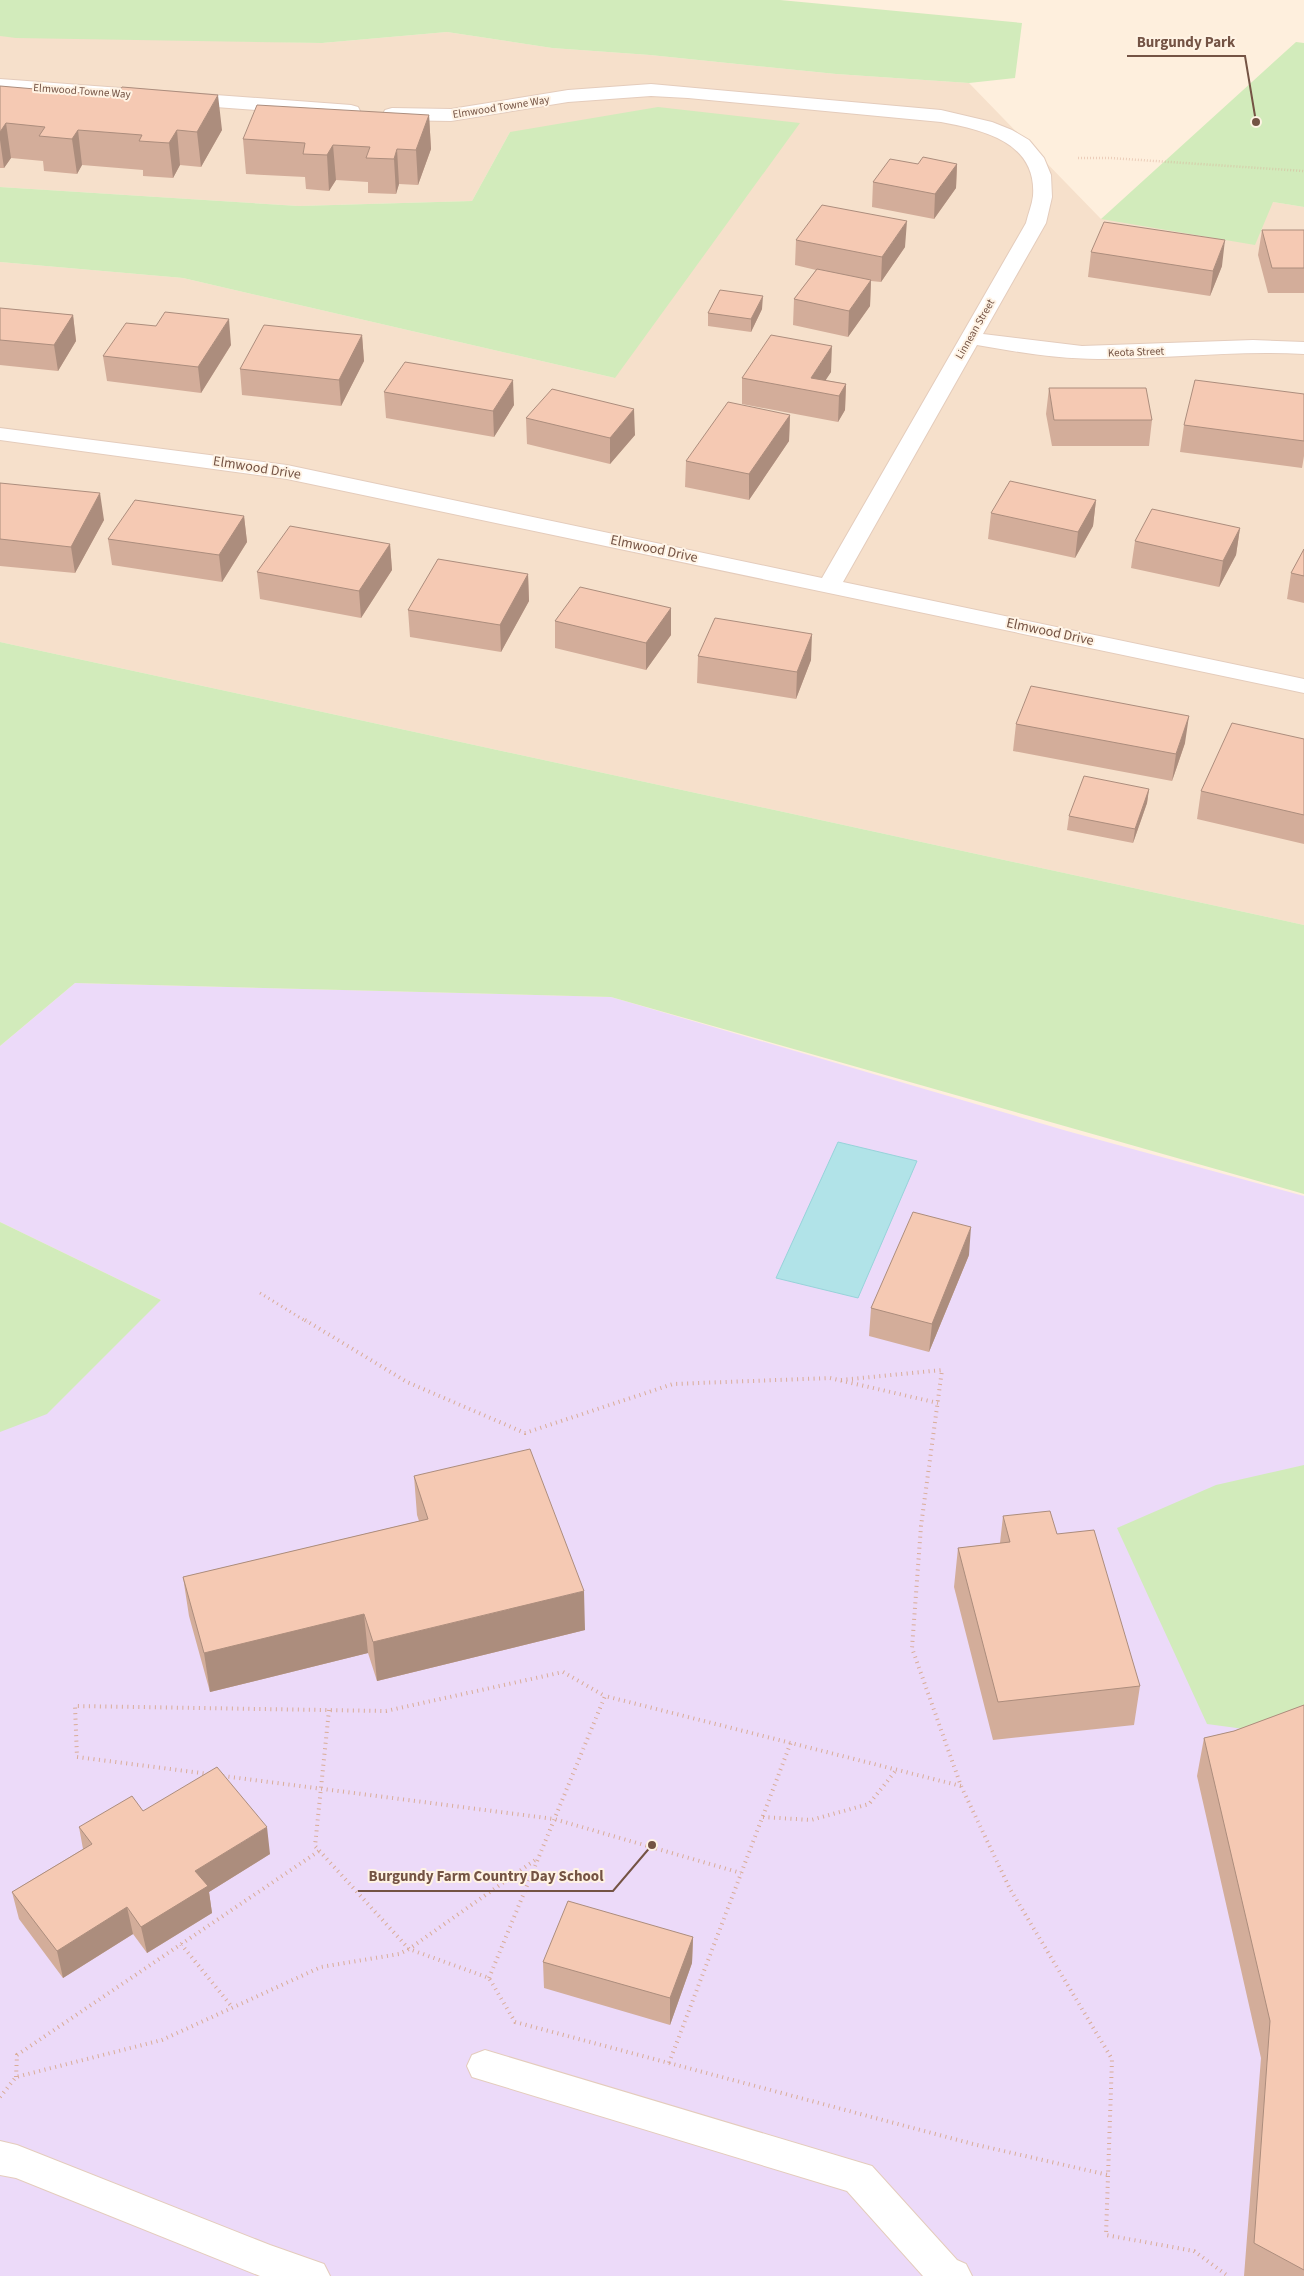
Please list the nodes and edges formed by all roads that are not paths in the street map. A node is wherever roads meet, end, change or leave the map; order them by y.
1 (0, 85) edge
2 (941, 116) joint
3 (970, 338) junction
4 (1304, 348) edge
5 (0, 434) edge
6 (829, 586) junction
7 (1304, 686) edge
8 (485, 2066) dead end
9 (0, 2158) edge
10 (311, 2276) edge
11 (948, 2276) edge

1 - 2 street, Elmwood Towne Way
2 - 3 street, Linnean Street
3 - 4 street, Keota Street
3 - 6 street, Linnean Street
5 - 6 street, Elmwood Drive
6 - 7 street, Elmwood Drive
8 - 11 street
9 - 10 street

